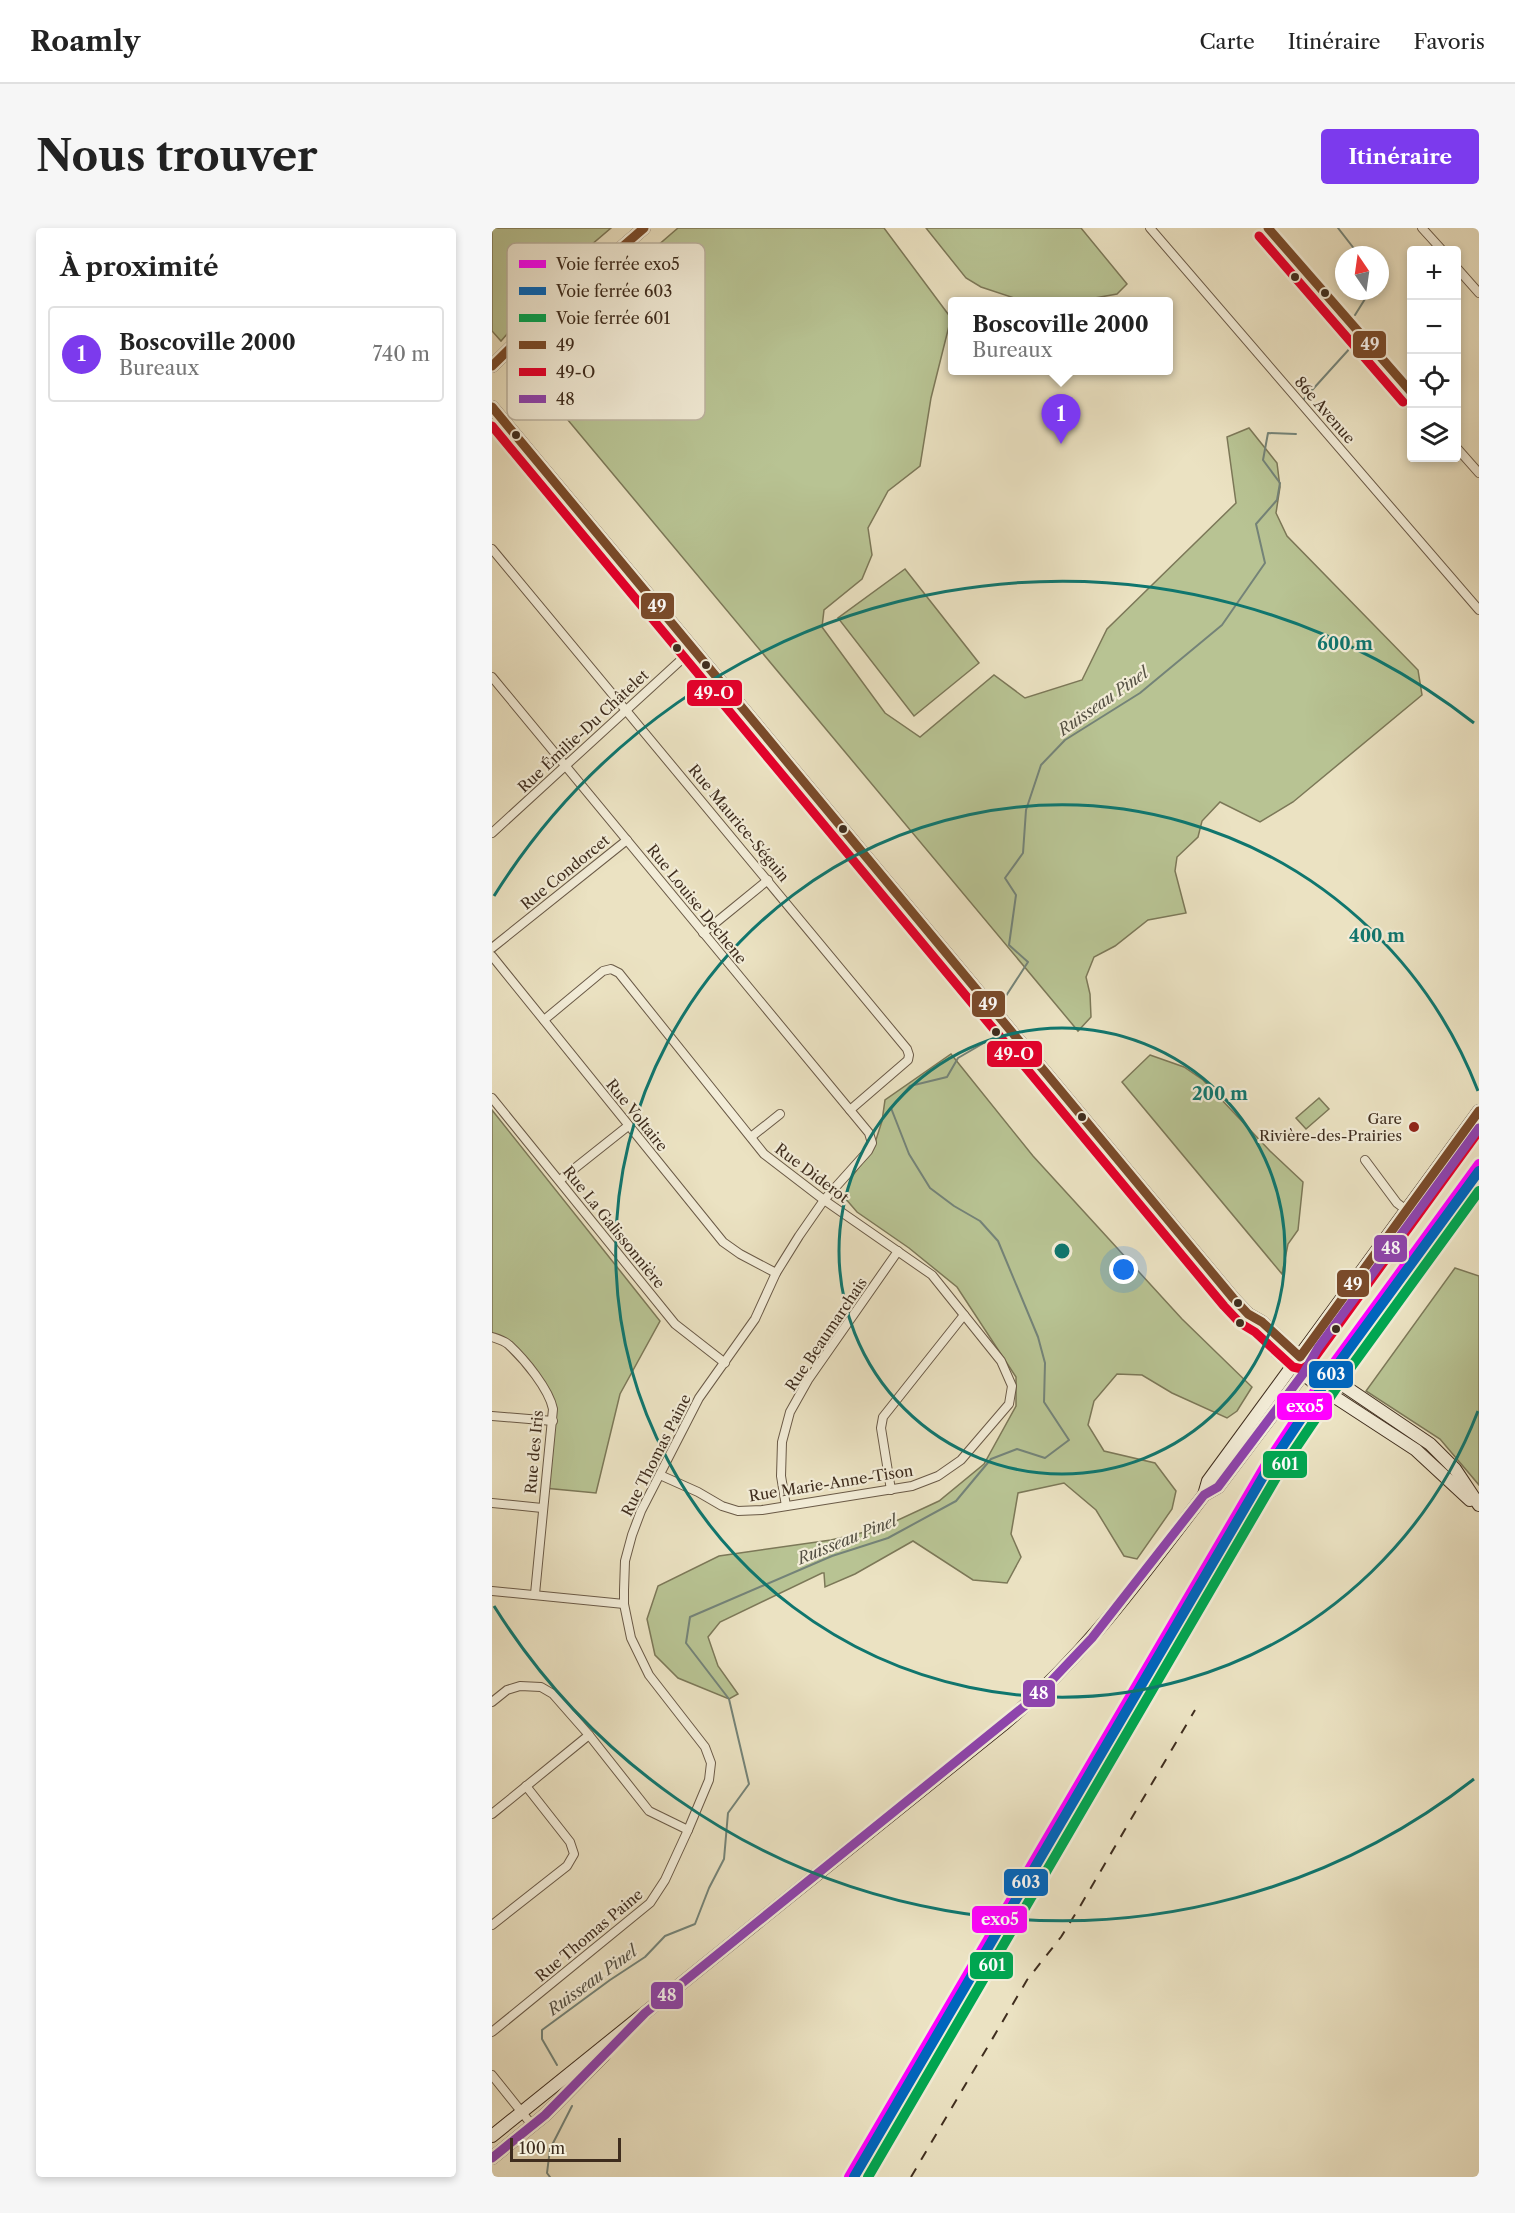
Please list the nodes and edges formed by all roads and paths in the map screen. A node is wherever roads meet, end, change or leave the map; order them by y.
1 (644, 228) edge
2 (1150, 228) edge
3 (1268, 228) edge
4 (1422, 228) edge
5 (627, 243) edge
6 (1438, 246) edge
7 (1461, 273) edge
8 (1479, 293) edge
9 (507, 352) edge
10 (492, 366) edge
11 (1407, 388) edge
12 (492, 407) edge
13 (1461, 453) edge
14 (1479, 473) edge
15 (492, 549) edge
16 (1479, 610) edge
17 (693, 649) junction
18 (492, 677) edge
19 (626, 708) junction
20 (566, 766) junction
21 (493, 830) edge
22 (627, 840) junction
23 (768, 879) junction
24 (703, 933) junction
25 (492, 948) edge
26 (492, 956) edge
27 (544, 1020) junction
28 (492, 1098) edge
29 (849, 1110) junction
30 (1479, 1111) edge
31 (780, 1114) dead end
32 (628, 1126) junction
33 (1479, 1128) edge
34 (750, 1137) junction
35 (868, 1151) joint
36 (1365, 1160) dead end
37 (560, 1180) junction
38 (824, 1200) junction
39 (1411, 1213) junction
40 (898, 1251) junction
41 (776, 1273) junction
42 (964, 1315) junction
43 (492, 1337) edge
44 (725, 1363) junction
45 (1302, 1365) junction
46 (1012, 1395) joint
47 (492, 1416) edge
48 (553, 1421) junction
49 (660, 1476) junction
50 (891, 1490) junction
51 (492, 1503) edge
52 (786, 1506) junction
53 (1479, 1507) edge
54 (542, 1508) junction
55 (492, 1591) edge
56 (535, 1594) junction
57 (624, 1604) junction
58 (492, 1702) edge
59 (589, 1735) junction
60 (526, 1786) junction
61 (492, 1814) edge
62 (688, 1830) junction
63 (492, 1925) edge
64 (645, 2013) junction
65 (492, 2032) edge
66 (492, 2075) edge
67 (521, 2112) junction
68 (532, 2125) junction
69 (492, 2136) edge
70 (492, 2158) edge

1 - 5 street
2 - 16 street, 86e Avenue
3 - 11 street
4 - 6 street
7 - 8 street
9 - 10 street
12 - 17 street
13 - 14 street
15 - 19 street, Rue Maurice-Séguin
17 - 19 street, Rue Émilie-Du Châtelet
17 - 45 street
18 - 20 street, Rue Louise Dechene
19 - 20 street, Rue Émilie-Du Châtelet
19 - 23 street, Rue Maurice-Séguin
20 - 21 street, Rue Émilie-Du Châtelet
20 - 22 street, Rue Louise Dechene
22 - 24 street, Rue Louise Dechene
22 - 25 street, Rue Condorcet
23 - 24 street
23 - 29 street, Rue Maurice-Séguin
24 - 29 street, Rue Louise Dechene
26 - 27 street, Rue Voltaire
27 - 32 street, Rue Voltaire
27 - 34 street, Rue Diderot
28 - 37 street, Rue La Galissonnière
29 - 35 street, Rue Louise Dechene
30 - 39 street
31 - 34 street
32 - 37 street
32 - 41 street, Rue Voltaire
33 - 39 street
34 - 38 street, Rue Diderot
35 - 38 street, Rue Thomas Paine
36 - 39 street
37 - 44 street, Rue La Galissonnière
38 - 40 street, Rue Diderot
38 - 41 street, Rue Thomas Paine
39 - 45 street
40 - 42 street, Rue Diderot
40 - 52 street, Rue Beaumarchais
41 - 44 street, Rue Thomas Paine
42 - 46 street, Rue Diderot
42 - 50 street
43 - 48 street, Rue des Iris
44 - 49 street, Rue Thomas Paine
45 - 53 street
45 - 64 street
46 - 50 street, Rue Marie-Anne-Tison
47 - 48 street
48 - 54 street, Rue des Iris
49 - 52 street, Rue Marie-Anne-Tison
49 - 57 street, Rue Thomas Paine
50 - 52 street, Rue Marie-Anne-Tison
51 - 54 street
54 - 56 street, Rue des Iris
55 - 56 street
56 - 57 street
57 - 62 street, Rue Thomas Paine
58 - 59 street
59 - 60 street
59 - 62 street
60 - 61 street
60 - 63 street
62 - 65 street, Rue Thomas Paine
64 - 67 street
64 - 68 street
66 - 67 street
67 - 68 street
67 - 69 street
68 - 70 street

